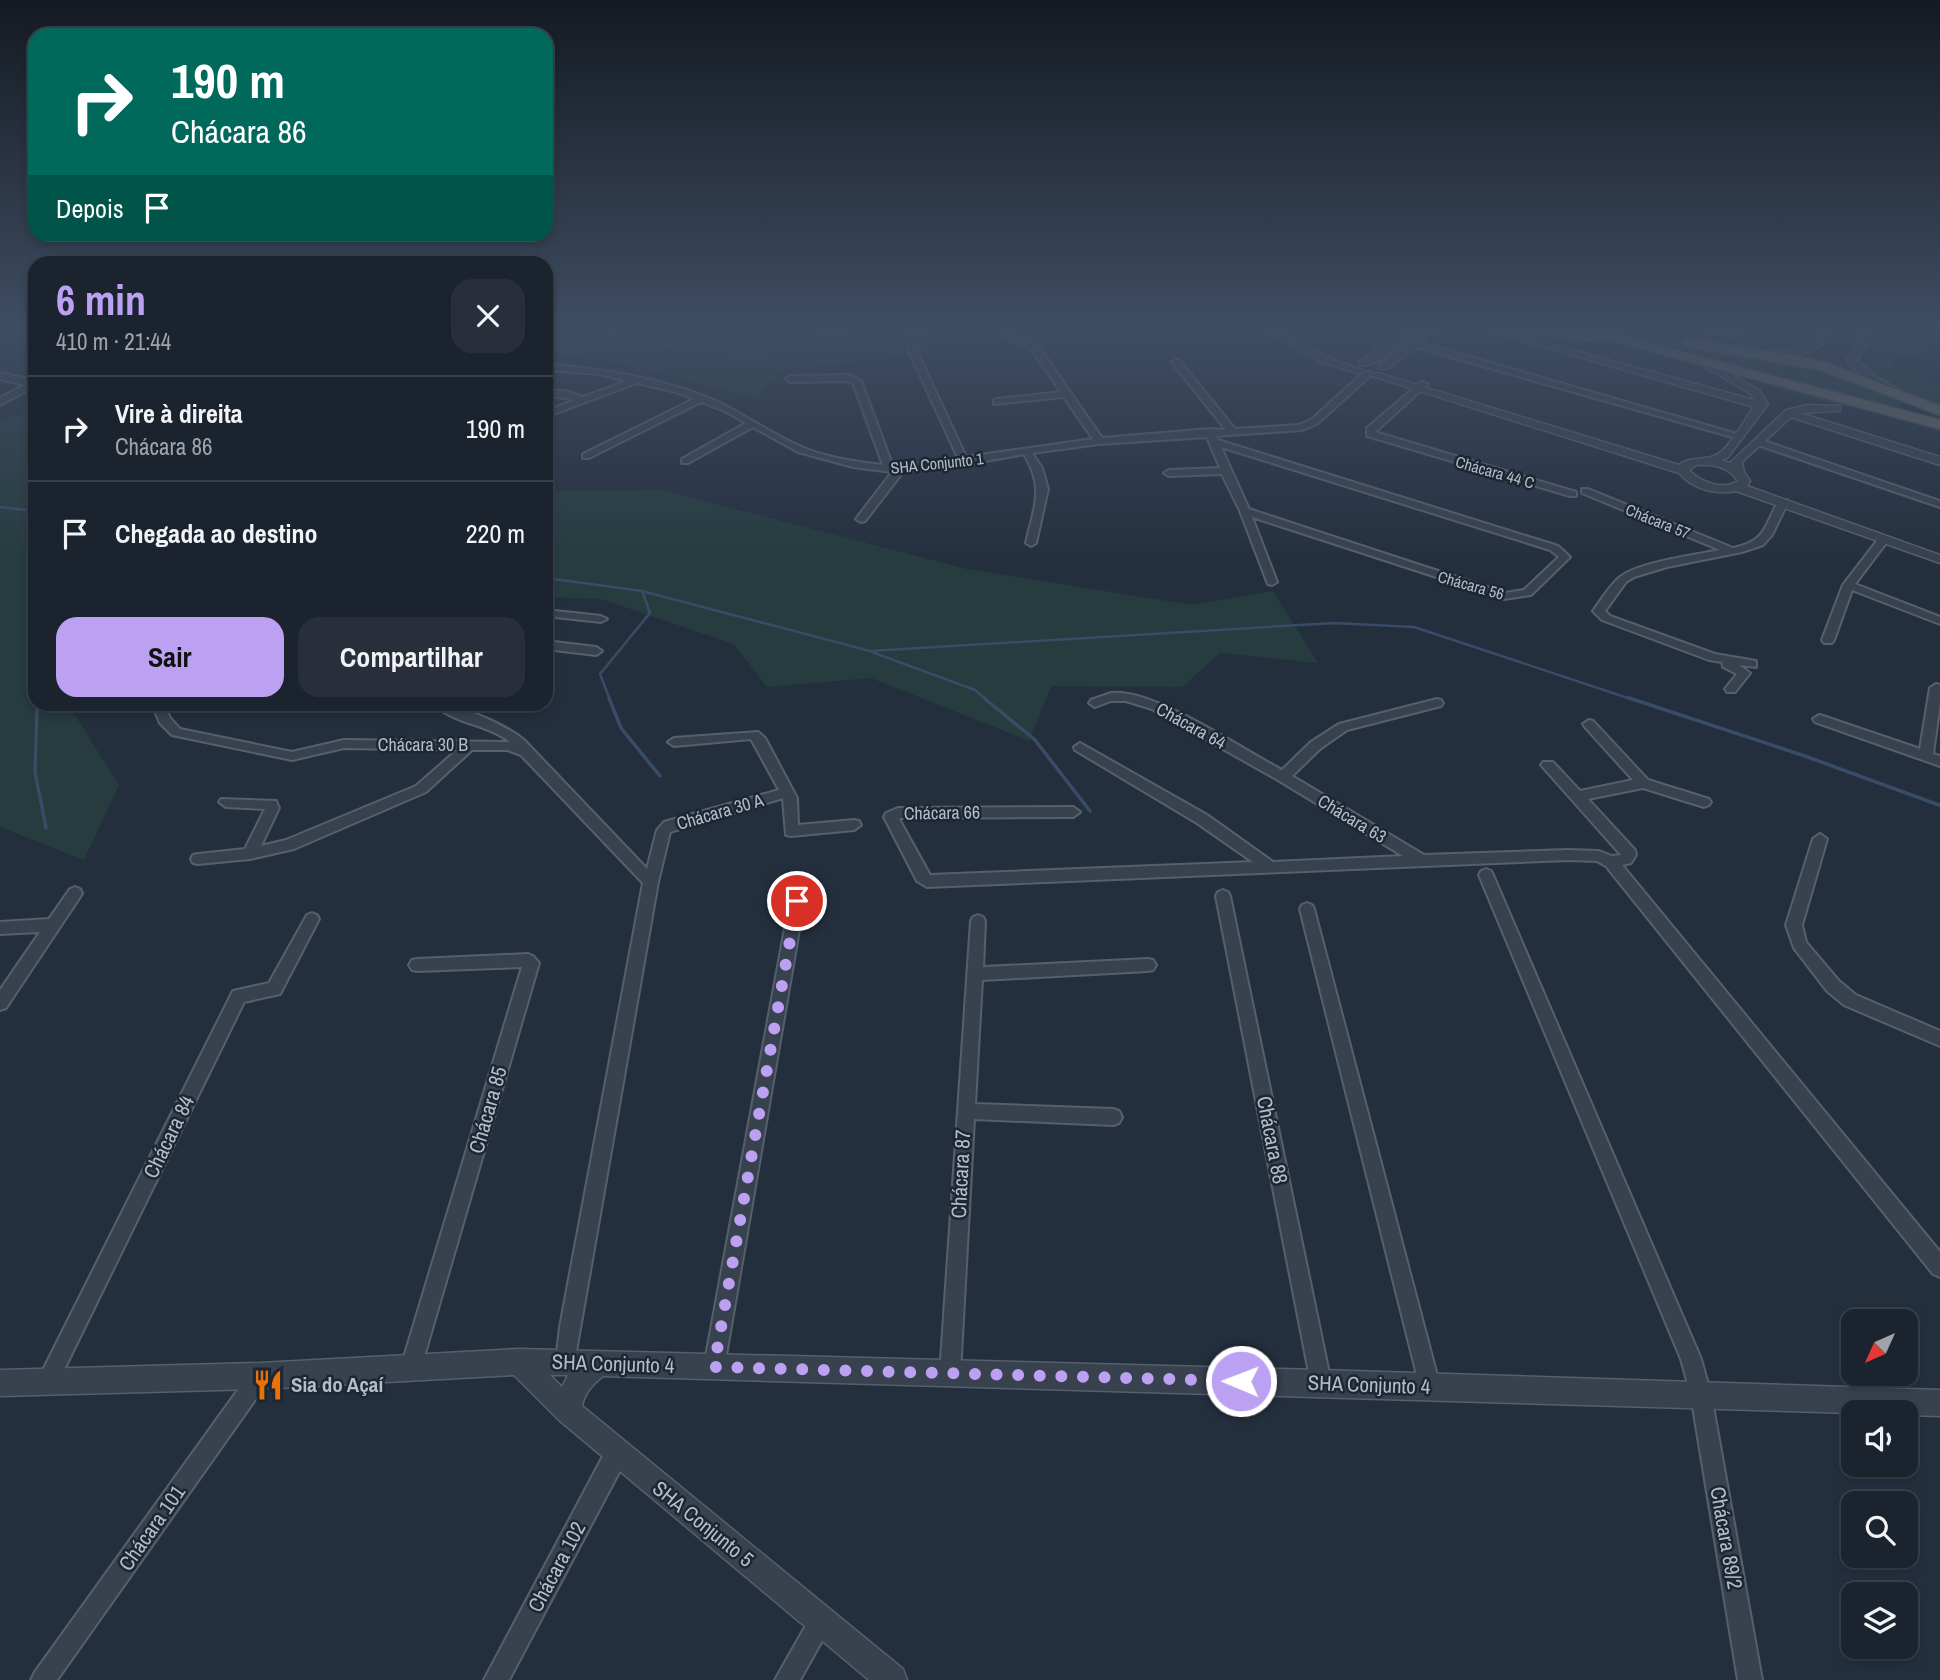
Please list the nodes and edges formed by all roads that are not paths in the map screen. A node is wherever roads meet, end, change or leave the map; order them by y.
1 (685, 406) edge
2 (724, 406) edge
3 (868, 406) edge
4 (938, 406) edge
5 (1075, 406) edge
6 (1212, 406) edge
7 (1331, 406) edge
8 (1399, 406) edge
9 (1490, 406) edge
10 (1635, 406) edge
11 (1766, 406) edge
12 (1771, 406) edge
13 (1830, 406) edge
14 (1877, 406) edge
15 (1917, 406) edge
16 (1836, 408) junction
17 (1940, 412) edge
18 (1789, 413) junction
19 (753, 423) junction
20 (1940, 425) edge
21 (1232, 431) junction
22 (1739, 436) junction
23 (1212, 437) junction
24 (1099, 441) junction
25 (1758, 442) junction
26 (1027, 452) junction
27 (586, 456) dead end
28 (685, 461) dead end
29 (1707, 461) junction
30 (1940, 461) edge
31 (964, 463) junction
32 (1686, 466) junction
33 (894, 470) junction
34 (1227, 471) junction
35 (1169, 473) dead end
36 (1740, 480) junction
37 (1586, 491) dead end
38 (1573, 494) dead end
39 (1783, 502) junction
40 (1940, 503) edge
41 (1245, 511) junction
42 (861, 519) dead end
43 (1884, 539) junction
44 (1031, 544) dead end
45 (1940, 550) edge
46 (1730, 551) junction
47 (1940, 559) edge
48 (1272, 582) dead end
49 (1848, 585) junction
50 (553, 614) edge
51 (601, 619) dead end
52 (1940, 621) edge
53 (1828, 639) dead end
54 (553, 646) edge
55 (596, 651) dead end
56 (1713, 657) junction
57 (1752, 664) dead end
58 (1936, 688) dead end
59 (1731, 689) dead end
60 (1095, 702) dead end
61 (1437, 703) dead end
62 (161, 711) edge
63 (450, 711) edge
64 (1819, 719) dead end
65 (1589, 724) dead end
66 (674, 742) dead end
67 (470, 745) junction
68 (1080, 747) dead end
69 (526, 752) junction
70 (1926, 756) junction
71 (1940, 761) edge
72 (1548, 765) dead end
73 (1283, 777) junction
74 (1643, 783) junction
75 (787, 792) junction
76 (1577, 796) junction
77 (226, 802) dead end
78 (1704, 802) dead end
79 (1073, 812) dead end
80 (854, 825) dead end
81 (1820, 839) dead end
82 (250, 854) junction
83 (198, 859) dead end
84 (1421, 861) junction
85 (1611, 862) junction
86 (1272, 868) junction
87 (1486, 875) dead end
88 (651, 882) junction
89 (75, 893) dead end
90 (1223, 896) dead end
91 (797, 901) dead end
92 (1307, 909) dead end
93 (312, 919) dead end
94 (978, 921) dead end
95 (53, 925) junction
96 (0, 928) edge
97 (417, 965) dead end
98 (1148, 965) dead end
99 (975, 974) junction
100 (0, 1003) edge
101 (1940, 1040) edge
102 (965, 1111) junction
103 (1113, 1117) dead end
104 (1940, 1267) edge
105 (519, 1362) junction
106 (566, 1362) junction
107 (600, 1363) junction
108 (411, 1367) junction
109 (714, 1367) junction
110 (950, 1374) junction
111 (260, 1376) junction
112 (47, 1382) junction
113 (0, 1383) edge
114 (1321, 1383) junction
115 (1430, 1387) junction
116 (1702, 1395) junction
117 (1940, 1403) edge
118 (568, 1411) junction
119 (617, 1453) junction
120 (821, 1621) junction
121 (43, 1680) edge
122 (496, 1680) edge
123 (787, 1680) edge
124 (892, 1680) edge
125 (1750, 1680) edge

1 - 27 street
2 - 19 street, SHA Conjunto 1
3 - 33 street
4 - 31 street
5 - 24 street
6 - 21 street
7 - 21 street, SHA Conjunto 1
8 - 38 street, Chácara 44 C
9 - 32 street
10 - 22 street
11 - 22 street
12 - 18 street
13 - 16 highway
14 - 20 highway
15 - 17 highway
16 - 18 street
16 - 20 highway
18 - 25 street
18 - 30 street
19 - 28 street
19 - 33 street, SHA Conjunto 1
21 - 23 street, SHA Conjunto 1
22 - 29 street
23 - 24 street, SHA Conjunto 1
23 - 34 street
23 - 41 street, Chácara 56
24 - 26 street, SHA Conjunto 1
25 - 36 street
25 - 40 street
26 - 31 street, SHA Conjunto 1
26 - 44 street
29 - 32 street
29 - 36 street
31 - 33 street, SHA Conjunto 1
32 - 36 street
33 - 42 street
34 - 35 street
34 - 41 street
36 - 39 street
36 - 45 street
37 - 46 street, Chácara 57
39 - 43 street
39 - 46 street
41 - 48 street
43 - 47 street
43 - 49 street
46 - 56 street
49 - 52 street
49 - 53 street
50 - 51 street
54 - 55 street
56 - 57 street
56 - 59 street
58 - 70 street
60 - 73 street, Chácara 64
61 - 73 street
62 - 67 street, Chácara 30 B
63 - 69 street
64 - 70 street
65 - 74 street
66 - 75 street
67 - 69 street, Chácara 30 B
67 - 82 street
68 - 86 street
69 - 88 street
70 - 71 street
72 - 76 street
73 - 84 street, Chácara 63
74 - 76 street
74 - 78 street
75 - 80 street
75 - 88 street, Chácara 30 A
76 - 85 street
77 - 82 street
79 - 86 street, Chácara 66
81 - 101 street
82 - 83 street
84 - 85 street
84 - 86 street
85 - 104 street
87 - 116 street, Chácara 89/2
88 - 106 street
89 - 95 street
90 - 114 street, Chácara 88
91 - 109 street
92 - 115 street
93 - 112 street, Chácara 84
94 - 99 street, Chácara 87
95 - 96 street
95 - 100 street
97 - 108 street, Chácara 85
98 - 99 street
99 - 102 street, Chácara 87
102 - 103 street
102 - 110 street, Chácara 87
105 - 106 street, SHA Conjunto 4
105 - 108 street, SHA Conjunto 4
105 - 118 street, SHA Conjunto 5
106 - 107 street, SHA Conjunto 4
107 - 109 street, SHA Conjunto 4
107 - 118 street
108 - 111 street, SHA Conjunto 4
109 - 110 street, SHA Conjunto 4
110 - 114 street, SHA Conjunto 4
111 - 112 street, SHA Conjunto 4
111 - 121 street, Chácara 101
112 - 113 street, SHA Conjunto 4
114 - 115 street, SHA Conjunto 4
115 - 116 street, SHA Conjunto 4
116 - 117 street, SHA Conjunto 4
116 - 125 street, Chácara 89/2
118 - 119 street, SHA Conjunto 5
119 - 120 street, SHA Conjunto 5
119 - 122 street, Chácara 102
120 - 123 street
120 - 124 street, SHA Conjunto 5

